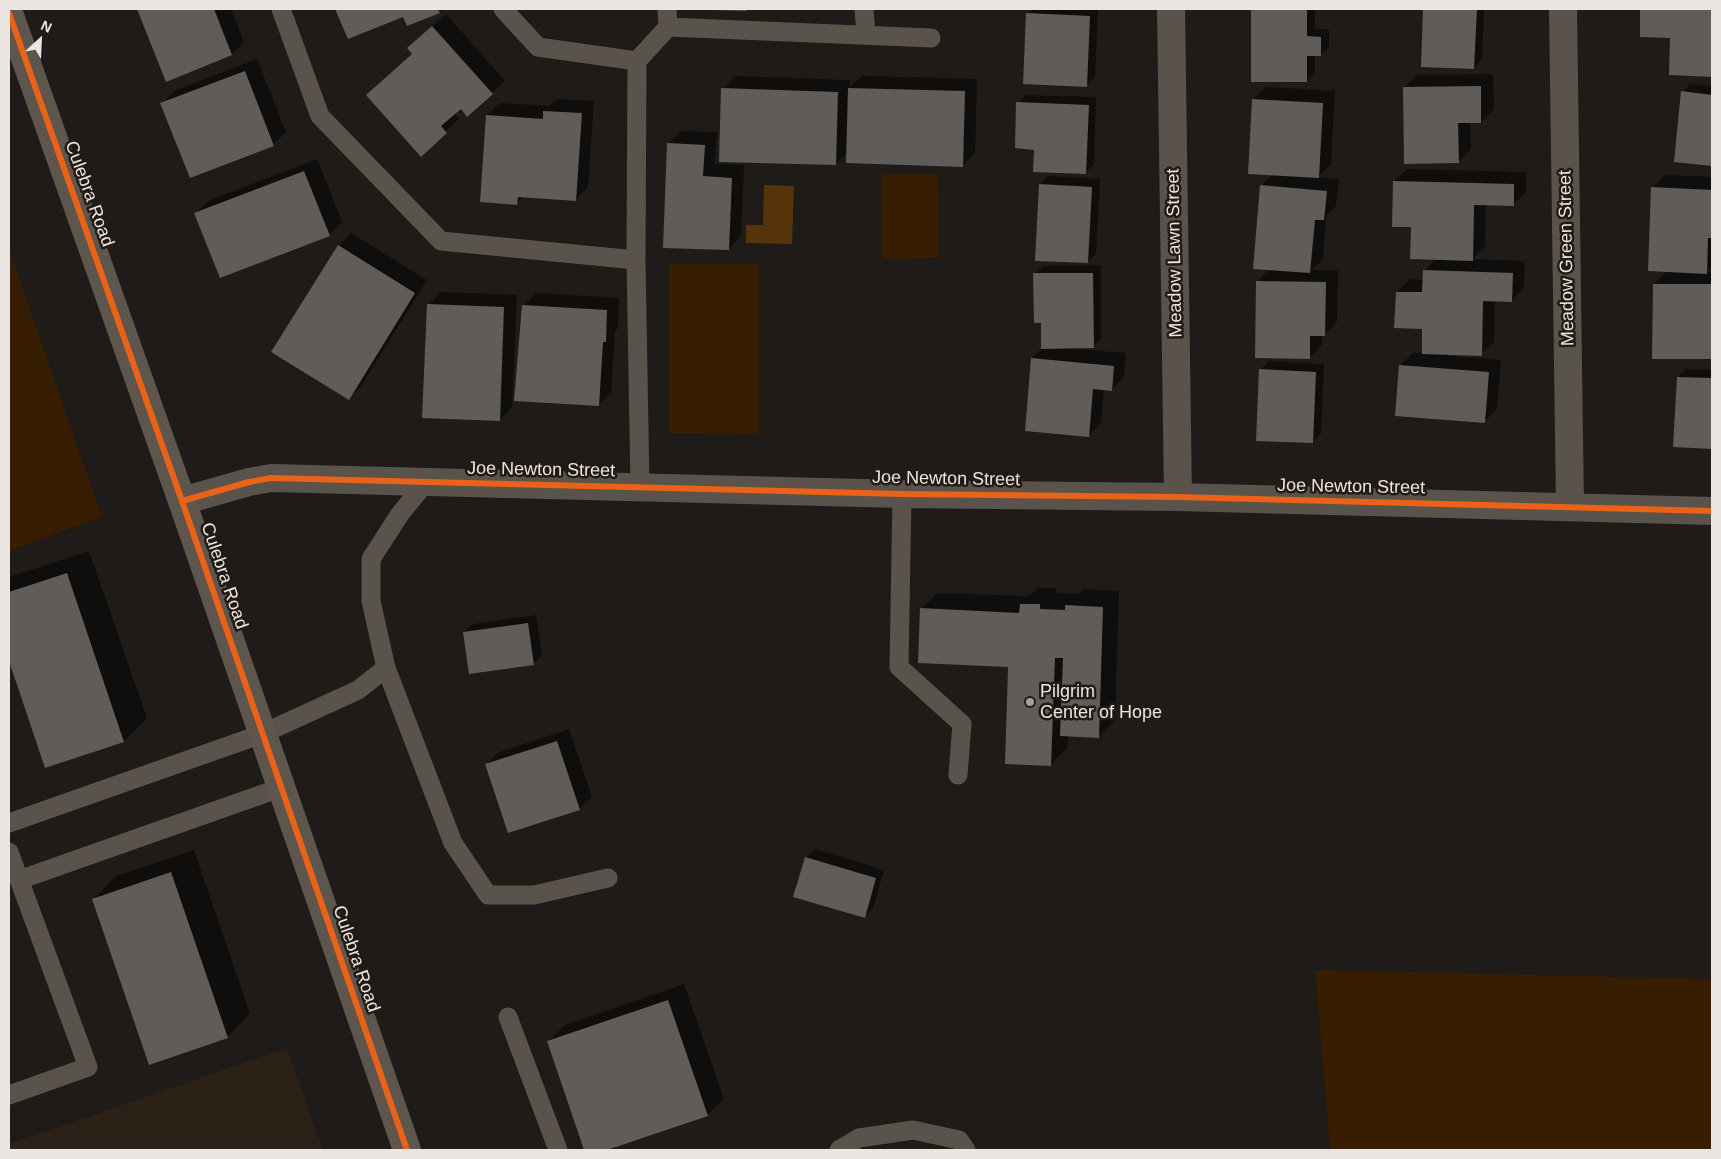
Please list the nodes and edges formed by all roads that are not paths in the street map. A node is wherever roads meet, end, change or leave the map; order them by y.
1 (281, 9) edge
2 (503, 9) edge
3 (864, 9) edge
4 (1172, 9) edge
5 (1563, 9) edge
6 (9, 13) edge
7 (667, 18) edge
8 (866, 35) junction
9 (931, 38) dead end
10 (637, 61) junction
11 (636, 260) junction
12 (426, 482) junction
13 (640, 487) junction
14 (902, 494) junction
15 (1178, 498) junction
16 (182, 501) junction
17 (1570, 508) junction
18 (1712, 511) edge
19 (386, 668) junction
20 (262, 734) junction
21 (958, 775) dead end
22 (280, 788) junction
23 (9, 823) edge
24 (9, 852) edge
25 (608, 878) dead end
26 (19, 880) junction
27 (508, 1017) dead end
28 (9, 1095) edge
29 (407, 1150) edge
30 (558, 1150) edge
31 (839, 1150) edge
32 (966, 1150) edge

1 - 11 lane
2 - 10 lane
3 - 8 lane
4 - 15 street, Meadow Lawn Street
5 - 17 street, Meadow Green Street
6 - 16 main road, Culebra Road
7 - 8 lane
7 - 10 lane
8 - 9 lane
10 - 11 lane
11 - 13 lane
12 - 13 street, Joe Newton Street
12 - 16 street, Joe Newton Street
12 - 19 lane
13 - 14 street, Joe Newton Street
14 - 15 street, Joe Newton Street
14 - 21 lane
15 - 17 street, Joe Newton Street
16 - 20 main road, Culebra Road
17 - 18 street, Joe Newton Street
19 - 20 lane
19 - 25 lane
20 - 22 main road, Culebra Road
20 - 23 lane
22 - 26 lane
22 - 29 main road, Culebra Road
24 - 26 lane
26 - 28 lane
27 - 30 lane
31 - 32 lane

